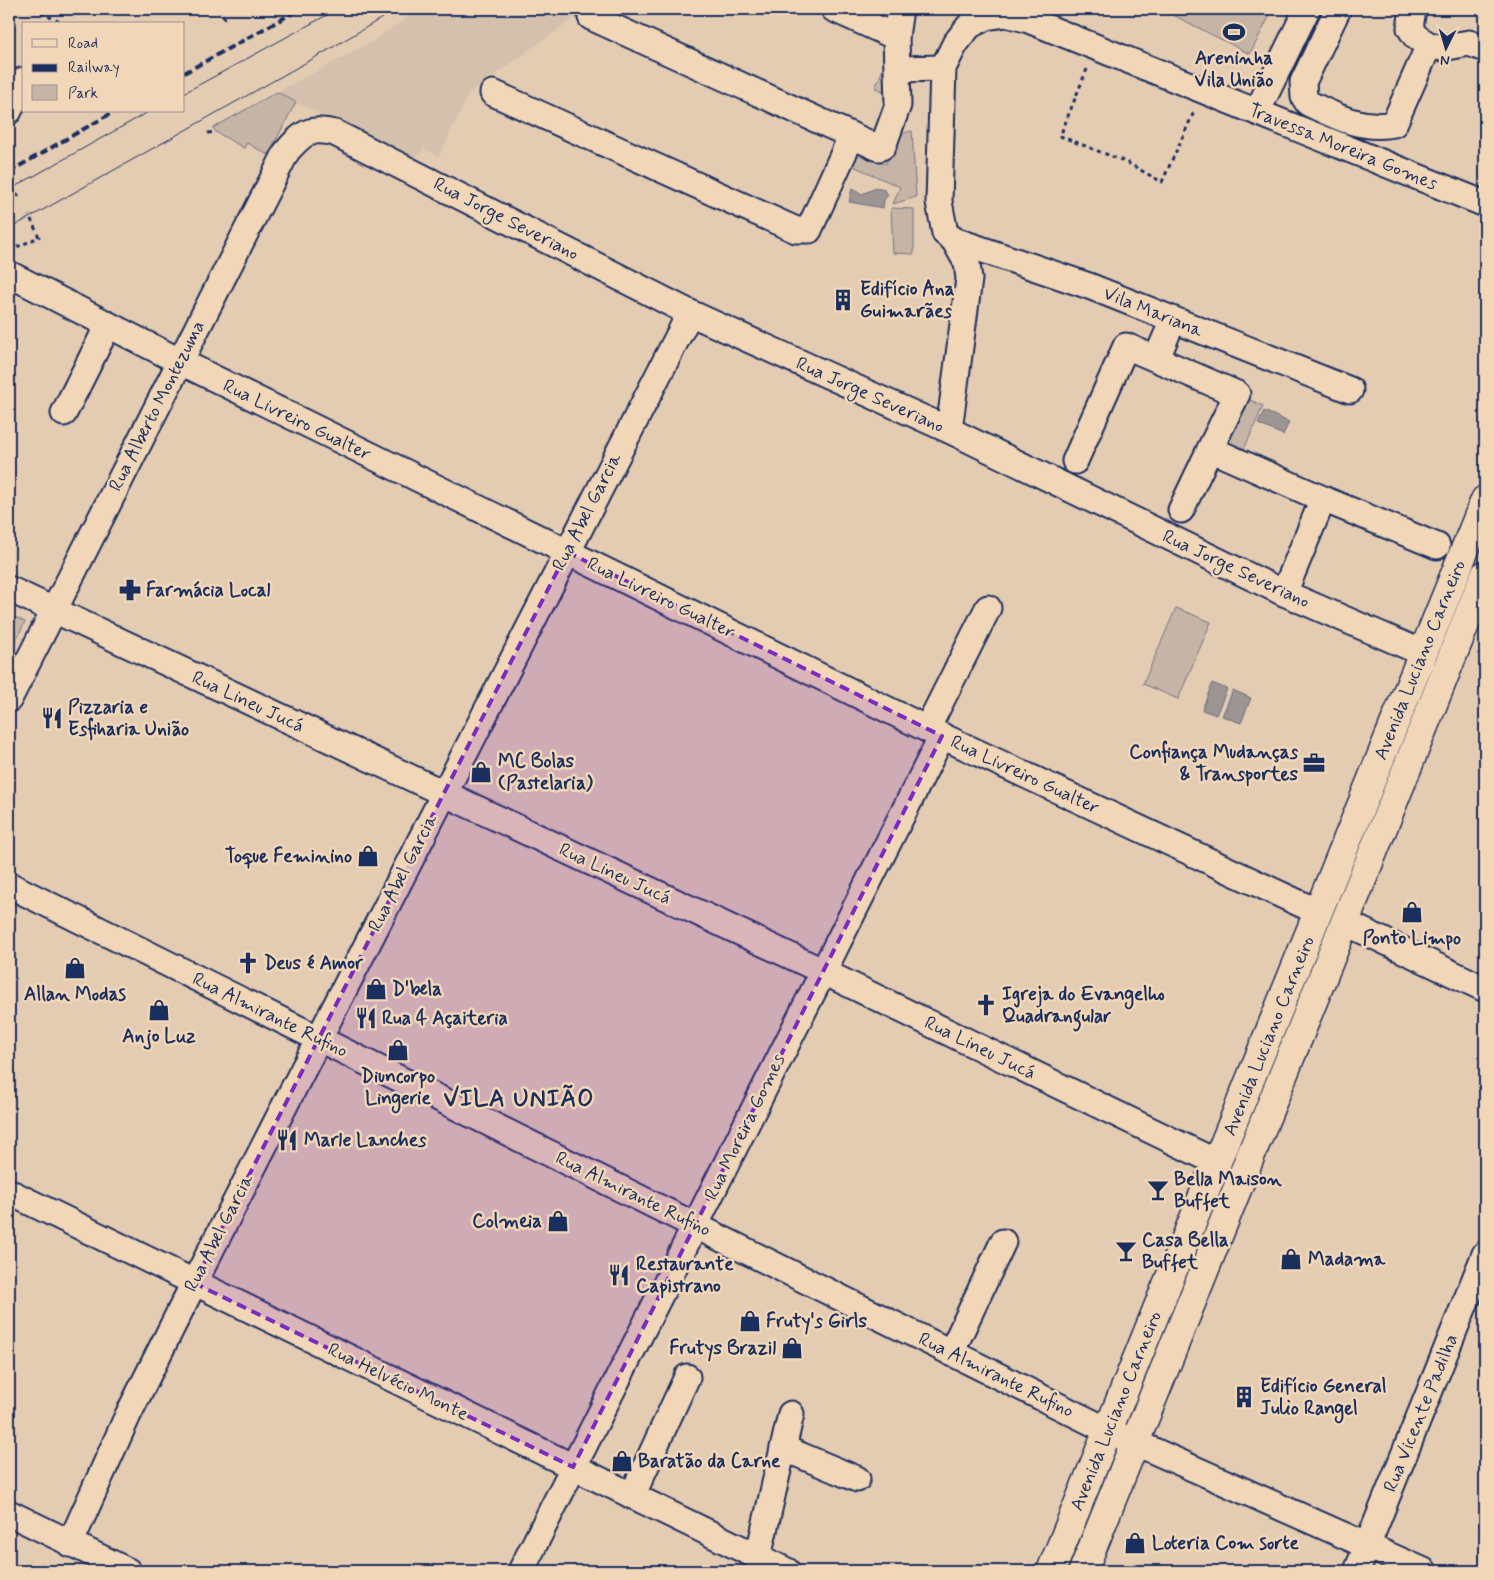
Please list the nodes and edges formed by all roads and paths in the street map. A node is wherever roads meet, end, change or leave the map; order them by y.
1 (34, 9) edge
2 (218, 9) edge
3 (834, 9) edge
4 (900, 9) edge
5 (1307, 9) edge
6 (1338, 9) edge
7 (1413, 9) edge
8 (591, 17) dead end
9 (226, 20) dead end
10 (60, 22) edge
11 (896, 37) junction
12 (1429, 45) junction
13 (1485, 49) edge
14 (1090, 61) dead end
15 (943, 68) junction
16 (898, 69) junction
17 (19, 76) edge
18 (493, 93) dead end
19 (1196, 109) dead end
20 (9, 111) edge
21 (1257, 112) junction
22 (322, 130) joint
23 (208, 132) dead end
24 (216, 132) dead end
25 (851, 137) junction
26 (9, 180) edge
27 (19, 197) dead end
28 (1485, 204) edge
29 (29, 215) dead end
30 (954, 240) junction
31 (18, 247) dead end
32 (9, 274) edge
33 (690, 313) junction
34 (1173, 320) junction
35 (108, 325) junction
36 (1159, 353) dead end
37 (179, 362) junction
38 (1350, 390) dead end
39 (64, 413) dead end
40 (949, 430) junction
41 (1210, 449) junction
42 (1075, 461) dead end
43 (1323, 499) junction
44 (1485, 500) edge
45 (1181, 510) dead end
46 (1437, 546) dead end
47 (566, 552) junction
48 (1485, 575) edge
49 (9, 590) edge
50 (1284, 593) junction
51 (988, 608) dead end
52 (54, 611) junction
53 (1423, 653) junction
54 (9, 699) edge
55 (934, 733) junction
56 (444, 793) junction
57 (9, 885) edge
58 (1318, 912) junction
59 (1344, 922) junction
60 (822, 972) junction
61 (1485, 989) edge
62 (317, 1039) junction
63 (1218, 1163) junction
64 (9, 1192) edge
65 (697, 1225) junction
66 (1003, 1242) dead end
67 (1485, 1254) edge
68 (194, 1283) junction
69 (951, 1353) junction
70 (687, 1378) dead end
71 (790, 1414) dead end
72 (1107, 1430) junction
73 (1134, 1443) junction
74 (783, 1448) junction
75 (573, 1467) junction
76 (857, 1479) dead end
77 (632, 1496) junction
78 (9, 1514) edge
79 (70, 1544) junction
80 (1367, 1547) junction
81 (758, 1557) junction
82 (128, 1571) edge
83 (521, 1571) edge
84 (786, 1571) edge
85 (1050, 1571) edge
86 (1083, 1571) edge
87 (1357, 1571) edge
88 (1424, 1571) edge

1 - 10 path
2 - 9 path
3 - 11 street
4 - 11 street
5 - 21 street
6 - 12 street
7 - 12 street
8 - 25 street
11 - 16 street
12 - 13 street
14 - 19 path
15 - 16 street
15 - 21 street, Travessa Moreira Gomes
15 - 30 street
16 - 25 street
17 - 20 street
18 - 25 street
21 - 28 street, Travessa Moreira Gomes
22 - 33 street, Rua Jorge Severiano
22 - 37 street, Rua Alberto Montezuma
23 - 24 path
26 - 27 path
29 - 31 path
30 - 34 street, Vila Mariana
30 - 40 street
32 - 35 street, Rua Livreiro Gualter
33 - 40 street, Rua Jorge Severiano
33 - 47 street, Rua Abel Garcia
34 - 36 street
34 - 38 street, Vila Mariana
35 - 37 street, Rua Livreiro Gualter
35 - 39 street
37 - 47 street, Rua Livreiro Gualter
37 - 52 street, Rua Alberto Montezuma
40 - 50 street, Rua Jorge Severiano
41 - 42 street
41 - 43 street
41 - 45 street
43 - 46 street
43 - 50 street
44 - 53 main road, Avenida Luciano Carneiro
47 - 55 street, Rua Livreiro Gualter
47 - 56 street, Rua Abel Garcia
48 - 59 main road, Avenida Luciano Carneiro
49 - 52 street, Rua Lineu Jucá
50 - 53 street, Rua Jorge Severiano
51 - 55 street, Rua Moreira Gomes
52 - 54 street, Rua Alberto Montezuma
52 - 56 street, Rua Lineu Jucá
53 - 58 main road, Avenida Luciano Carneiro
55 - 58 street, Rua Livreiro Gualter
55 - 60 street, Rua Moreira Gomes
56 - 60 street, Rua Lineu Jucá
56 - 62 street, Rua Abel Garcia
57 - 62 street, Rua Almirante Rufino
58 - 63 main road, Avenida Luciano Carneiro
59 - 61 street
59 - 73 main road, Avenida Luciano Carneiro
60 - 63 street, Rua Lineu Jucá
60 - 65 street, Rua Moreira Gomes
62 - 65 street, Rua Almirante Rufino
62 - 68 street, Rua Abel Garcia
63 - 72 main road, Avenida Luciano Carneiro
64 - 68 street, Rua Helvécio Monte
65 - 69 street, Rua Almirante Rufino
65 - 75 street, Rua Moreira Gomes
66 - 69 street
67 - 80 street, Rua Vicente Padilha
68 - 75 street, Rua Helvécio Monte
68 - 79 street, Rua Abel Garcia
69 - 72 street, Rua Almirante Rufino
70 - 77 street
71 - 74 street
72 - 73 street, Rua Almirante Rufino
72 - 85 main road, Avenida Luciano Carneiro
73 - 80 street, Rua Almirante Rufino
73 - 86 main road, Avenida Luciano Carneiro
74 - 76 street
74 - 81 street
75 - 77 street, Rua Helvécio Monte
75 - 83 street, Rua Moreira Gomes
77 - 81 street, Rua Helvécio Monte
78 - 79 street
79 - 82 street
80 - 87 street, Rua Vicente Padilha
80 - 88 street, Rua Almirante Rufino
81 - 84 street, Rua Helvécio Monte

